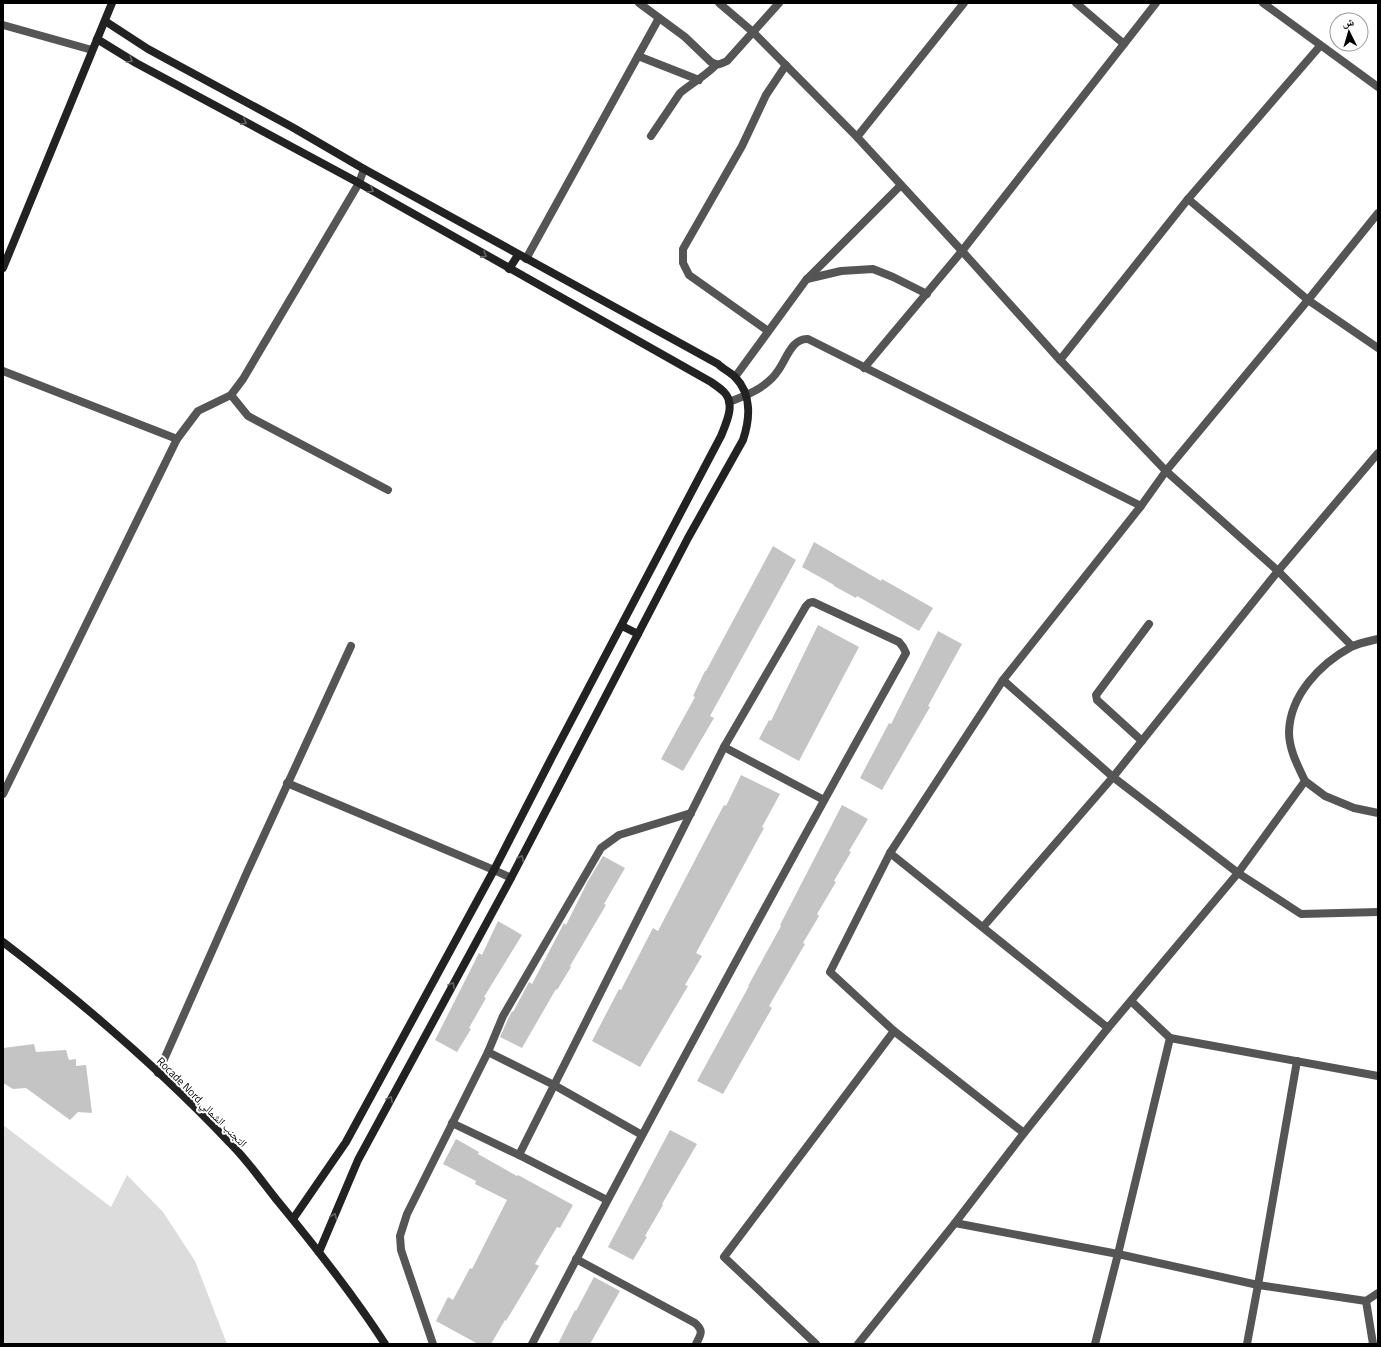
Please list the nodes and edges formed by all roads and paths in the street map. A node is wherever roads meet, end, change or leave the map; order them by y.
1 (112, 3) edge
2 (639, 3) edge
3 (719, 3) edge
4 (779, 3) edge
5 (964, 3) edge
6 (1076, 3) edge
7 (1156, 3) edge
8 (1263, 3) edge
9 (659, 18) junction
10 (105, 21) junction
11 (3, 25) edge
12 (753, 32) junction
13 (97, 39) junction
14 (1124, 44) junction
15 (1320, 46) junction
16 (92, 50) junction
17 (638, 56) junction
18 (716, 65) junction
19 (786, 65) junction
20 (699, 80) junction
21 (1378, 87) edge
22 (651, 136) dead end
23 (857, 137) junction
24 (364, 170) junction
25 (359, 183) junction
26 (901, 185) junction
27 (1188, 199) junction
28 (1378, 213) edge
29 (962, 251) junction
30 (518, 255) junction
31 (526, 259) junction
32 (3, 268) edge
33 (509, 269) junction
34 (806, 280) junction
35 (927, 294) junction
36 (1308, 300) junction
37 (768, 331) junction
38 (1378, 348) edge
39 (1060, 360) junction
40 (864, 368) junction
41 (3, 371) edge
42 (735, 377) junction
43 (231, 395) junction
44 (746, 396) junction
45 (730, 402) junction
46 (177, 439) junction
47 (1378, 452) edge
48 (1166, 471) junction
49 (388, 490) dead end
50 (1141, 506) junction
51 (1278, 571) junction
52 (1149, 624) dead end
53 (622, 626) junction
54 (638, 634) junction
55 (1378, 639) edge
56 (351, 646) dead end
57 (1352, 646) junction
58 (1003, 680) junction
59 (1142, 741) junction
60 (724, 747) junction
61 (1113, 777) junction
62 (1305, 781) junction
63 (287, 783) junction
64 (3, 794) edge
65 (824, 800) junction
66 (691, 813) junction
67 (1378, 813) edge
68 (890, 853) junction
69 (494, 870) junction
70 (1238, 873) junction
71 (511, 878) junction
72 (1378, 912) edge
73 (983, 927) junction
74 (3, 942) edge
75 (1131, 1001) junction
76 (1108, 1028) junction
77 (894, 1031) junction
78 (1170, 1038) junction
79 (488, 1052) junction
80 (1297, 1061) junction
81 (158, 1072) junction
82 (1378, 1076) edge
83 (554, 1085) junction
84 (452, 1123) junction
85 (1024, 1133) junction
86 (642, 1135) junction
87 (519, 1155) junction
88 (607, 1200) junction
89 (293, 1219) junction
90 (955, 1223) junction
91 (319, 1252) junction
92 (1118, 1254) junction
93 (576, 1259) junction
94 (1258, 1285) junction
95 (1378, 1293) edge
96 (1366, 1300) junction
97 (386, 1344) edge
98 (433, 1344) edge
99 (532, 1344) edge
100 (696, 1344) edge
101 (816, 1344) edge
102 (858, 1344) edge
103 (1095, 1344) edge
104 (1247, 1344) edge
105 (1373, 1344) edge

1 - 10 street
2 - 9 street
3 - 12 street
4 - 12 street
5 - 23 street
6 - 14 street
7 - 14 street
8 - 15 street
9 - 17 street
9 - 18 street
10 - 13 street
10 - 24 street
11 - 16 street
12 - 18 street
12 - 19 street
13 - 16 street
13 -> 25 street
14 - 29 street
15 - 21 street
15 - 27 street
16 - 32 street
17 - 20 street
17 - 31 street
18 - 20 street
19 - 23 street
19 - 37 street
20 - 22 street
23 - 26 street
24 - 25 street
24 - 30 street
25 -> 33 street
25 - 43 street
26 - 29 street
26 - 34 street
27 - 36 street
27 - 39 street
28 - 36 street
29 - 35 street
29 - 39 street
30 - 31 street
30 - 33 street
31 - 42 street
33 - 45 street
34 - 35 street
34 - 37 street
35 - 40 street
36 - 38 street
36 - 48 street
37 - 42 street
39 - 48 street
40 - 44 street
40 - 50 street
41 - 46 street
42 - 44 street
43 - 46 street
43 - 49 street
44 - 45 street
44 - 54 street
45 - 53 street
46 - 64 street
47 - 51 street
48 - 50 street
48 - 51 street
50 - 58 street
51 - 57 street
51 - 59 street
52 - 59 street
53 - 54 street
53 - 69 street
71 -> 54 street
55 - 57 street
56 - 63 street
57 - 62 street
58 - 61 street
58 - 68 street
59 - 61 street
60 - 65 street
60 - 65 street
60 - 66 street
61 - 70 street
61 - 73 street
62 - 67 street
62 - 70 street
63 - 69 street
63 - 81 street
65 - 86 street
66 - 79 street
66 - 83 street
68 - 73 street
68 - 77 street
69 - 71 street
69 - 89 street
70 - 72 street
70 - 75 street
91 -> 71 street
73 - 76 street
74 - 81 street, Rocade Nord,التجنب الشمالي
75 - 76 street
75 - 78 street
76 - 85 street
77 - 85 street
77 - 101 street
78 - 80 street
78 - 92 street
79 - 83 street
79 - 84 street
80 - 82 street
80 - 94 street
81 - 89 street, Rocade Nord,التجنب الشمالي
83 - 86 street
83 - 87 street
84 - 87 street
84 - 98 street
85 - 90 street
86 - 88 street
87 - 88 street
88 - 93 street
89 - 91 street, Rocade Nord,التجنب الشمالي
90 - 92 street
90 - 102 street
91 - 97 street, Rocade Nord,التجنب الشمالي
92 - 94 street
92 - 103 street
93 - 99 street
93 - 100 street
94 - 96 street
94 - 104 street
95 - 96 street
96 - 105 street

